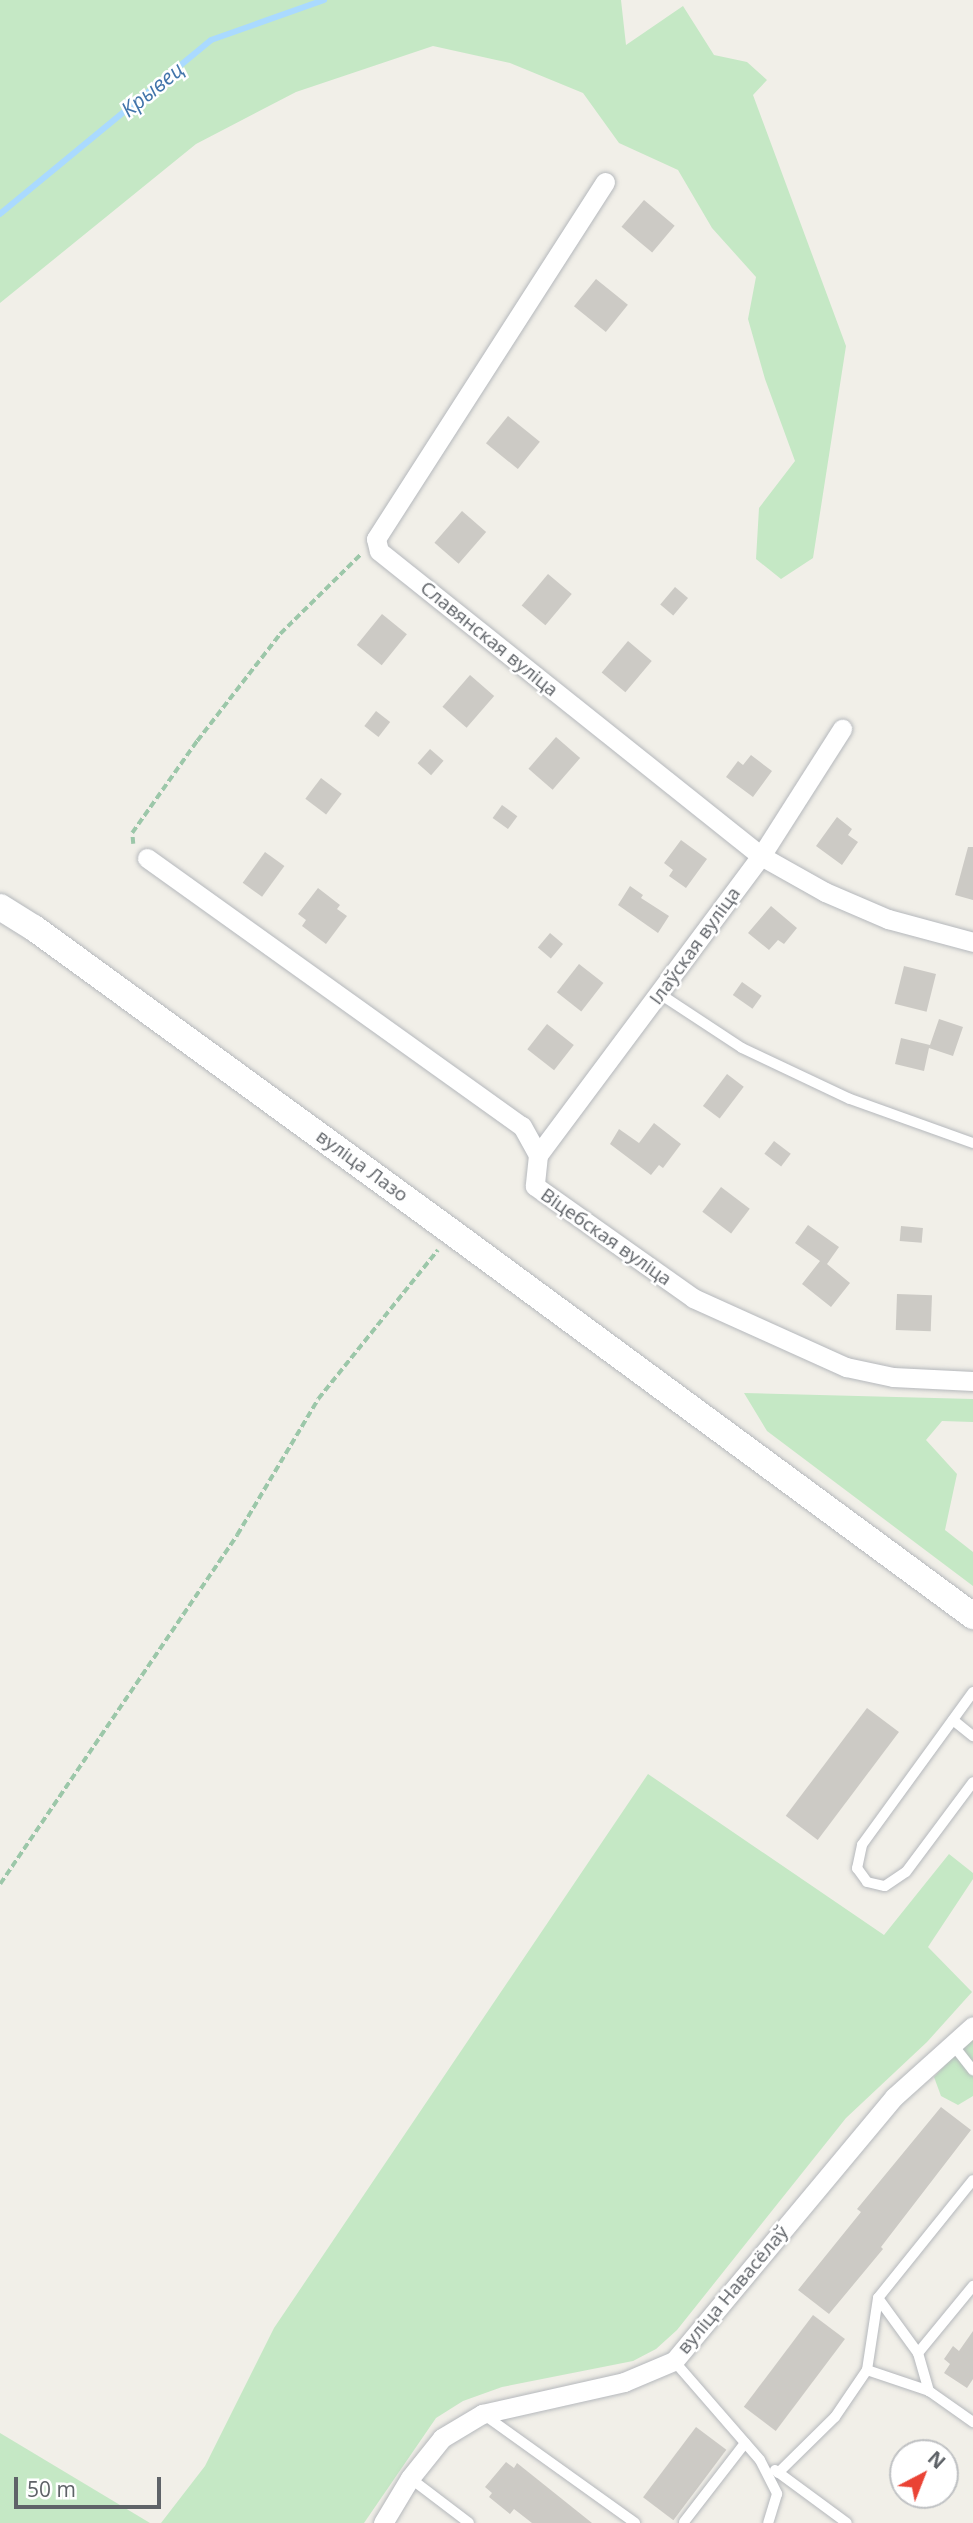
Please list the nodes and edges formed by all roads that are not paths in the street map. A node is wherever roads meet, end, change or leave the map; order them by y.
1 (605, 182) dead end
2 (842, 729) dead end
3 (761, 856) junction
4 (147, 858) road end
5 (0, 907) edge
6 (973, 942) edge
7 (660, 994) junction
8 (973, 1143) edge
9 (538, 1154) junction
10 (973, 1381) edge
11 (973, 1616) edge
12 (973, 1692) edge
13 (953, 1720) junction
14 (973, 1736) edge
15 (973, 1782) edge
16 (973, 2026) edge
17 (954, 2046) junction
18 (973, 2070) edge
19 (973, 2180) edge
20 (973, 2286) edge
21 (878, 2298) junction
22 (918, 2353) junction
23 (674, 2361) junction
24 (867, 2370) junction
25 (929, 2391) junction
26 (482, 2414) junction
27 (973, 2422) edge
28 (745, 2443) junction
29 (760, 2460) junction
30 (778, 2473) junction
31 (410, 2478) junction
32 (684, 2522) edge
33 (383, 2523) edge
34 (469, 2523) edge
35 (635, 2523) edge
36 (768, 2523) edge
37 (847, 2523) edge

1 - 3 street, Славянская вуліца
2 - 3 street, Ілаўская вуліца
3 - 6 street, Славянская вуліца
3 - 7 street, Ілаўская вуліца
4 - 9 street
5 - 11 main road, вуліца Лазо
7 - 8 lane
7 - 9 street, Ілаўская вуліца
9 - 10 street, Віцебская вуліца
12 - 13 lane
13 - 14 lane
13 - 15 lane
16 - 17 street, вуліца Навасёлаў
17 - 18 lane
17 - 23 street, вуліца Навасёлаў
19 - 21 lane
20 - 22 lane
21 - 22 lane
21 - 24 lane
22 - 25 lane
23 - 26 street, вуліца Навасёлаў
23 - 28 lane
24 - 25 lane
24 - 30 lane
25 - 27 lane
26 - 31 street, вуліца Навасёлаў
26 - 35 lane
28 - 29 lane
28 - 32 lane
29 - 30 lane
29 - 36 lane
30 - 37 lane
31 - 33 street, вуліца Навасёлаў
31 - 34 lane

